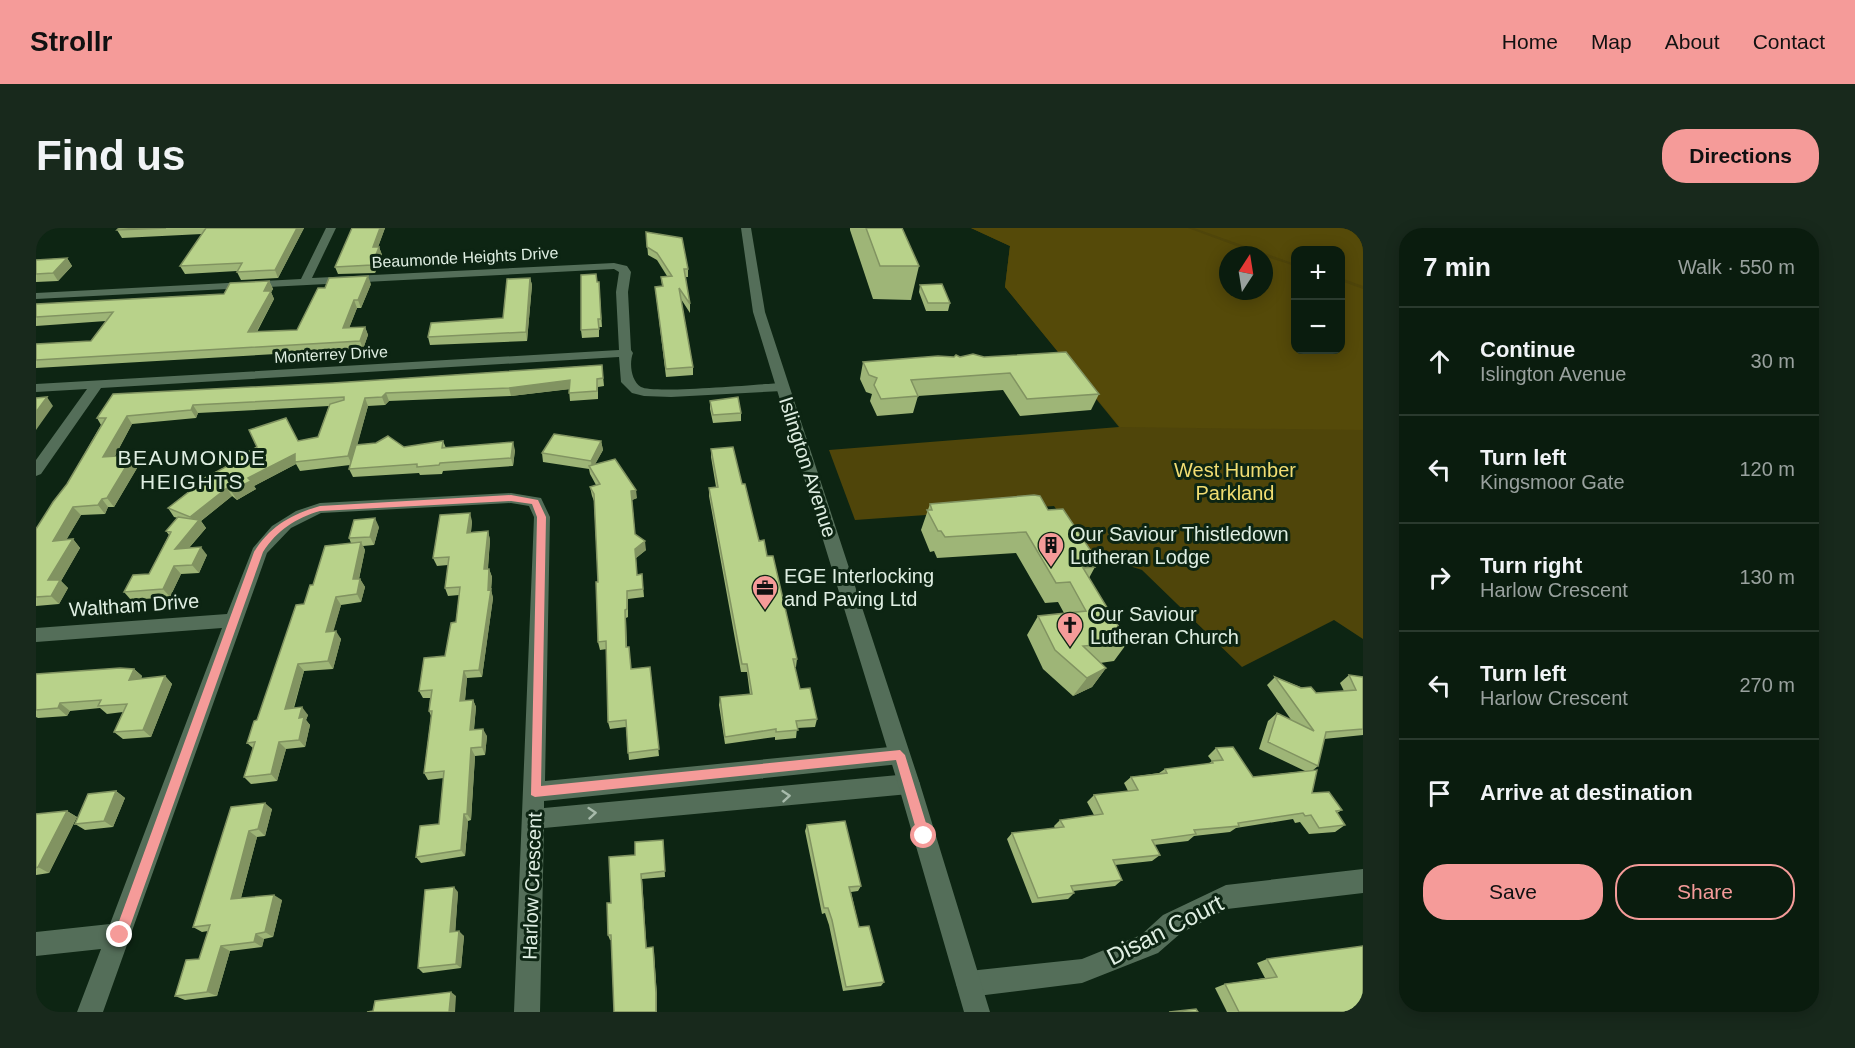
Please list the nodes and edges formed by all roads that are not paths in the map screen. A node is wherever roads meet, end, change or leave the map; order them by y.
1 (330, 228) edge
2 (746, 228) edge
3 (305, 282) junction
4 (36, 296) edge
5 (627, 353) junction
6 (97, 384) junction
7 (782, 387) junction
8 (36, 388) edge
9 (36, 471) edge
10 (235, 620) junction
11 (36, 635) edge
12 (900, 755) junction
13 (909, 784) junction
14 (535, 792) junction
15 (534, 819) junction
16 (1363, 880) edge
17 (120, 935) junction
18 (36, 944) edge
19 (969, 984) junction
20 (90, 1012) edge
21 (527, 1012) edge
22 (977, 1012) edge

1 - 3 street
2 - 7 street, Islington Avenue
3 - 4 street, Beaumonde Heights Drive
3 - 5 street, Beaumonde Heights Drive
5 - 6 street, Monterrey Drive
5 - 7 street, Beaumonde Heights Drive
6 - 8 street, Monterrey Drive
6 - 9 street
7 - 12 street, Islington Avenue
10 - 11 street, Waltham Drive
10 - 14 street, Harlow Crescent
10 - 17 street, Harlow Crescent
12 - 13 street, Islington Avenue
12 - 14 street
15 -> 13 street
13 - 19 street, Islington Avenue
14 - 15 street, Harlow Crescent
15 - 21 street, Harlow Crescent
16 - 19 street, Disan Court
17 - 18 street
17 - 20 street, Harlow Crescent
19 - 22 street, Islington Avenue

